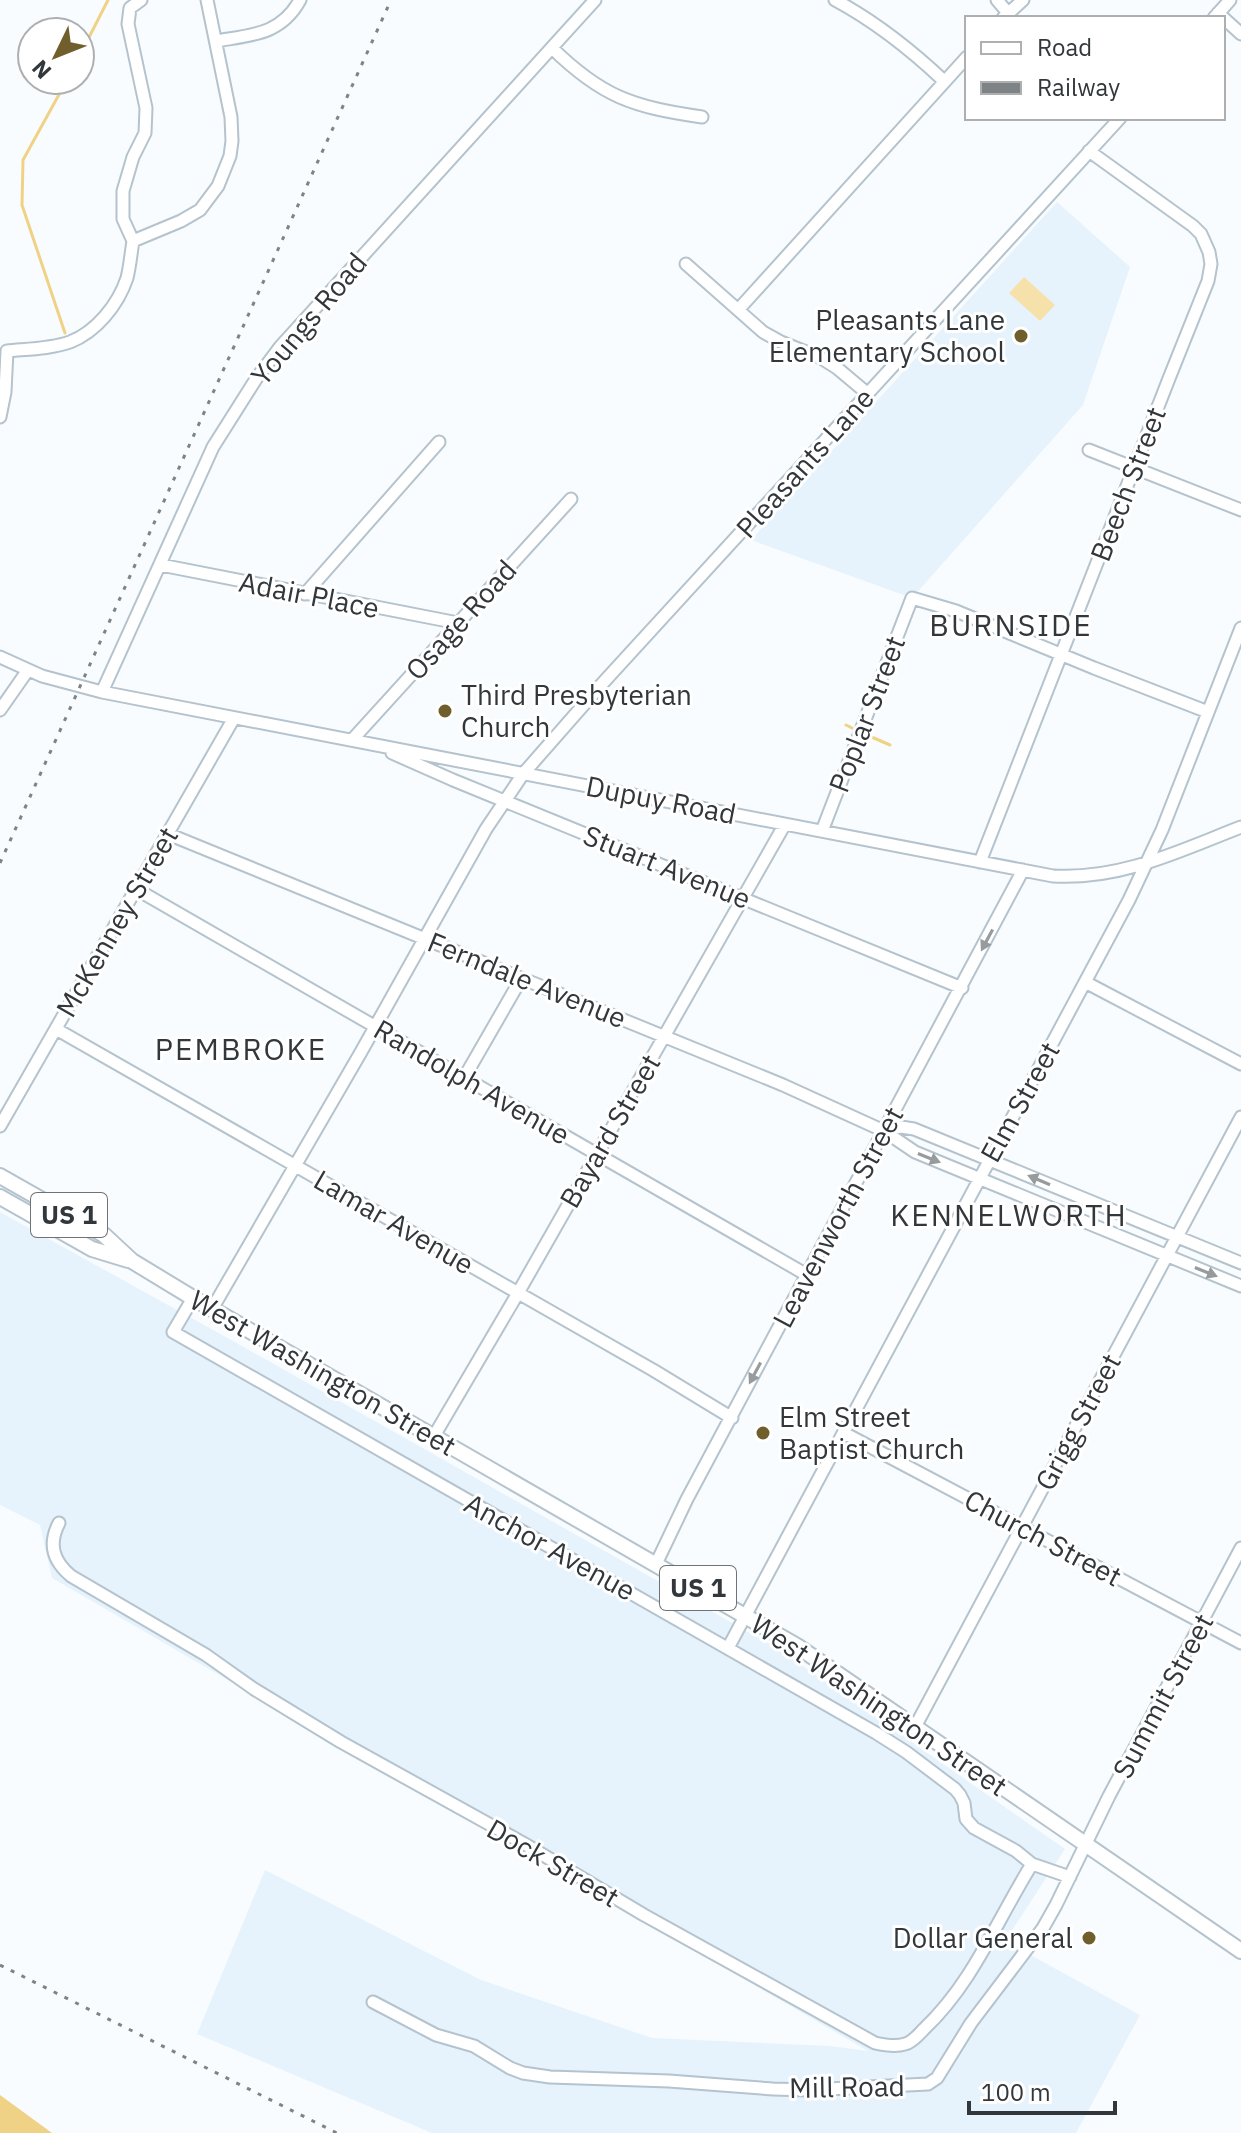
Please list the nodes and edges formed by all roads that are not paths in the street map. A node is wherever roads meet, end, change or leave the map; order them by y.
1 (141, 0) edge
2 (207, 0) edge
3 (300, 0) edge
4 (595, 0) edge
5 (835, 0) edge
6 (997, 0) edge
7 (1023, 0) edge
8 (1230, 0) edge
9 (1006, 15) edge
10 (1216, 15) edge
11 (1225, 22) edge
12 (1241, 34) edge
13 (216, 41) junction
14 (552, 48) junction
15 (965, 59) edge
16 (944, 81) junction
17 (702, 117) dead end
18 (1118, 120) edge
19 (1089, 151) junction
20 (133, 241) junction
21 (686, 264) dead end
22 (738, 310) junction
23 (868, 394) junction
24 (0, 417) edge
25 (439, 442) dead end
26 (1089, 450) dead end
27 (1134, 468) junction
28 (571, 499) dead end
29 (1241, 510) edge
30 (161, 565) junction
31 (305, 594) junction
32 (458, 623) junction
33 (1241, 628) edge
34 (1061, 654) junction
35 (0, 657) edge
36 (28, 670) junction
37 (102, 692) junction
38 (0, 710) edge
39 (1208, 712) junction
40 (234, 718) junction
41 (352, 740) junction
42 (374, 745) junction
43 (523, 774) junction
44 (504, 800) junction
45 (785, 824) junction
46 (1241, 827) edge
47 (822, 831) junction
48 (168, 834) junction
49 (980, 862) junction
50 (1146, 863) junction
51 (1023, 870) junction
52 (136, 889) junction
53 (744, 898) junction
54 (425, 939) junction
55 (521, 979) junction
56 (1085, 982) junction
57 (962, 988) junction
58 (375, 1027) junction
59 (56, 1029) junction
60 (663, 1037) junction
61 (1241, 1064) edge
62 (464, 1078) junction
63 (1241, 1117) edge
64 (0, 1126) edge
65 (884, 1131) junction
66 (597, 1154) junction
67 (989, 1159) junction
68 (294, 1165) junction
69 (0, 1176) edge
70 (979, 1178) junction
71 (0, 1197) edge
72 (1178, 1237) junction
73 (1167, 1256) junction
74 (132, 1261) junction
75 (1241, 1263) edge
76 (807, 1275) junction
77 (1241, 1286) edge
78 (518, 1293) junction
79 (193, 1298) junction
80 (212, 1309) junction
81 (732, 1418) junction
82 (844, 1433) junction
83 (434, 1436) junction
84 (59, 1523) dead end
85 (1022, 1527) junction
86 (1241, 1548) edge
87 (656, 1564) junction
88 (746, 1616) junction
89 (1202, 1622) junction
90 (1241, 1643) edge
91 (728, 1648) junction
92 (915, 1727) junction
93 (1086, 1844) junction
94 (1032, 1864) junction
95 (1070, 1877) junction
96 (1241, 1951) edge
97 (373, 2002) dead end

1 - 20 street
2 - 13 street
3 - 13 street
4 - 14 street, Youngs Road
5 - 16 street
6 - 9 street
7 - 9 street
8 - 10 street
11 - 12 street
13 - 20 street
14 - 17 street
14 - 30 street, Youngs Road
15 - 16 street
16 - 22 street
18 - 19 street, Pleasants Lane
19 - 23 street, Pleasants Lane
19 - 27 street, Beech Street
20 - 24 street
21 - 22 street
22 - 23 street
23 - 43 street, Pleasants Lane
25 - 31 street
26 - 27 street
27 - 29 street
27 - 34 street, Beech Street
28 - 32 street, Osage Road
30 - 31 street, Adair Place
30 - 37 street, Youngs Road
31 - 32 street, Adair Place
32 - 41 street, Osage Road
33 - 39 street, Elm Street
34 - 39 street
34 - 47 street, Poplar Street
34 - 49 street, Beech Street
35 - 36 street, Dupuy Road
36 - 37 street, Dupuy Road
36 - 38 street
37 - 40 street, Dupuy Road
39 - 50 street, Elm Street
40 - 41 street, Dupuy Road
40 - 48 street, McKenney Street
41 - 42 street, Dupuy Road
42 - 43 street, Dupuy Road
42 - 44 street, Stuart Avenue
43 - 44 street, Pleasants Lane
43 - 45 street, Dupuy Road
44 - 53 street, Stuart Avenue
44 - 54 street, Pleasants Lane
45 - 47 street, Dupuy Road
45 - 53 street, Bayard Street
46 - 50 street, Dupuy Road
47 - 49 street, Dupuy Road
48 - 52 street, McKenney Street
48 - 54 street, Ferndale Avenue
49 - 51 street, Dupuy Road
50 - 51 street, Dupuy Road
50 - 56 street, Elm Street
51 -> 57 street, Leavenworth Street
52 - 58 street, Randolph Avenue
52 - 59 street, McKenney Street
53 - 57 street, Stuart Avenue
53 - 60 street, Bayard Street
54 - 55 street, Ferndale Avenue
54 - 58 street, Pleasants Lane
55 - 60 street, Ferndale Avenue
55 - 62 street
56 - 61 street
56 - 67 street, Elm Street
57 - 65 street, Leavenworth Street
58 - 62 street, Randolph Avenue
58 - 68 street, Pleasants Lane
59 - 64 street, McKenney Street
59 - 68 street, Lamar Avenue
60 - 65 street, Ferndale Avenue
60 - 66 street, Bayard Street
62 - 66 street, Randolph Avenue
63 - 72 street, Grigg Street
65 - 67 street, Ferndale Avenue
65 -> 70 street, Ferndale Avenue
65 - 76 street, Leavenworth Street
66 - 76 street, Randolph Avenue
66 - 78 street, Bayard Street
67 - 70 street, Elm Street
72 -> 67 street, Ferndale Avenue
68 - 78 street, Lamar Avenue
68 - 80 street, Pleasants Lane
69 - 74 main road, West Washington Street / US 1
70 - 73 street, Ferndale Avenue
70 - 82 street, Elm Street
71 - 74 main road, West Washington Street / US 1
72 - 73 street, Grigg Street
72 - 75 street, Ferndale Avenue
73 -> 77 street, Ferndale Avenue
73 - 85 street, Grigg Street
74 - 79 main road, West Washington Street / US 1
76 -> 81 street, Leavenworth Street
78 - 81 street, Lamar Avenue
78 - 83 street, Bayard Street
79 - 80 main road, West Washington Street / US 1
79 - 91 street, Anchor Avenue
80 - 83 main road, West Washington Street / US 1
81 - 87 street, Leavenworth Street
82 - 85 street, Church Street
82 - 88 street, Elm Street
83 - 87 main road, West Washington Street / US 1
84 - 94 street, Dock Street
85 - 89 street, Church Street
85 - 92 street, Grigg Street
86 - 89 street, Summit Street
87 - 88 main road, West Washington Street / US 1
88 - 91 street, Elm Street
88 - 92 main road, West Washington Street / US 1
89 - 90 street, Church Street
89 - 93 street, Summit Street
91 - 94 street, Anchor Avenue
92 - 93 main road, West Washington Street / US 1
93 - 95 street, Mill Road
93 - 96 main road, West Washington Street / US 1
94 - 95 street, Anchor Avenue
95 - 97 street, Mill Road

